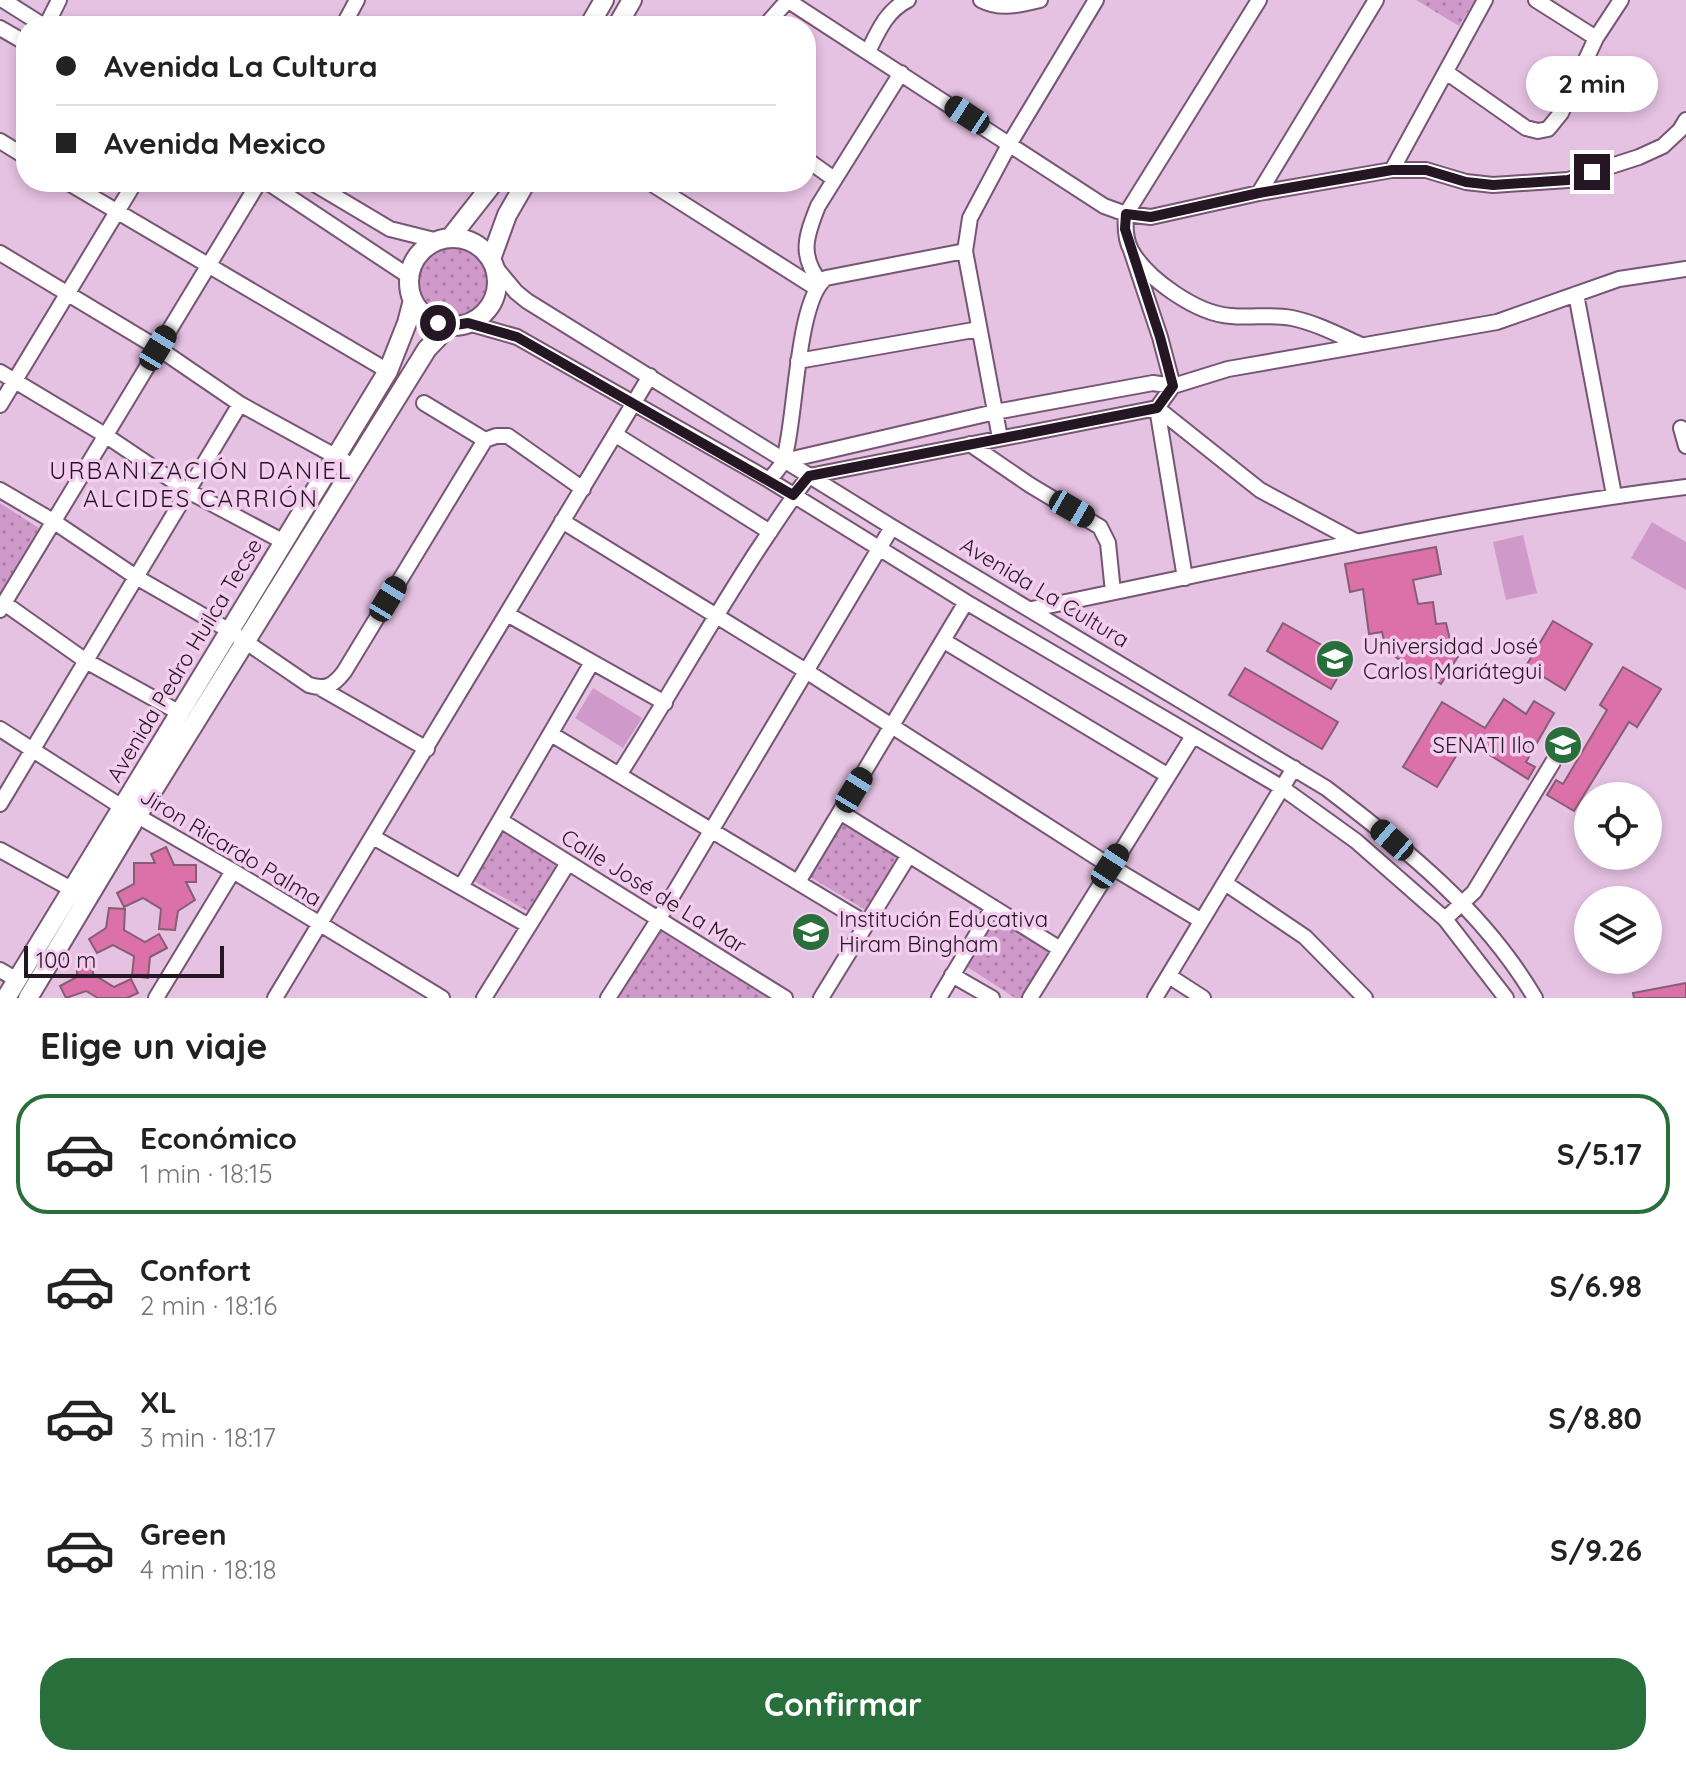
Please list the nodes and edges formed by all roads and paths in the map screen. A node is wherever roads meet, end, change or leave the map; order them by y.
1 (3, 0) edge
2 (787, 0) edge
3 (908, 0) edge
4 (981, 0) edge
5 (1040, 0) edge
6 (1096, 0) edge
7 (1259, 0) edge
8 (1376, 0) edge
9 (1485, 0) edge
10 (1536, 0) edge
11 (1621, 0) edge
12 (29, 16) edge
13 (812, 16) edge
14 (816, 19) edge
15 (1596, 38) junction
16 (868, 52) junction
17 (1446, 72) junction
18 (901, 73) junction
19 (1686, 120) edge
20 (1010, 143) junction
21 (816, 166) edge
22 (1392, 170) junction
23 (834, 179) junction
24 (84, 192) edge
25 (128, 192) edge
26 (253, 192) edge
27 (282, 192) edge
28 (328, 192) edge
29 (485, 192) edge
30 (520, 192) edge
31 (665, 192) edge
32 (1259, 193) junction
33 (115, 211) junction
34 (1126, 214) junction
35 (444, 239) junction
36 (1131, 250) junction
37 (965, 251) junction
38 (0, 253) edge
39 (208, 264) junction
40 (493, 264) junction
41 (1686, 269) edge
42 (410, 277) junction
43 (818, 285) junction
44 (68, 294) junction
45 (1576, 294) junction
46 (413, 300) junction
47 (468, 323) junction
48 (449, 326) junction
49 (979, 329) junction
50 (1361, 345) junction
51 (158, 348) junction
52 (798, 361) junction
53 (388, 371) junction
54 (0, 372) edge
55 (650, 376) junction
56 (15, 381) junction
57 (1173, 386) junction
58 (424, 403) dead end
59 (240, 404) junction
60 (635, 404) junction
61 (0, 405) edge
62 (1157, 408) junction
63 (995, 412) junction
64 (1681, 428) dead end
65 (105, 435) junction
66 (616, 435) junction
67 (1000, 438) junction
68 (485, 440) junction
69 (970, 444) junction
70 (1686, 446) edge
71 (336, 456) junction
72 (784, 461) junction
73 (355, 467) junction
74 (809, 476) junction
75 (769, 480) junction
76 (1686, 487) edge
77 (583, 489) junction
78 (0, 490) edge
79 (188, 491) junction
80 (793, 495) junction
81 (1614, 495) junction
82 (53, 521) junction
83 (562, 521) junction
84 (892, 527) junction
85 (770, 532) junction
86 (284, 542) junction
87 (1357, 542) junction
88 (879, 548) junction
89 (136, 577) junction
90 (1185, 578) junction
91 (1113, 592) junction
92 (966, 602) junction
93 (2, 606) edge
94 (1032, 609) junction
95 (507, 614) junction
96 (714, 617) junction
97 (230, 631) junction
98 (944, 641) junction
99 (247, 642) junction
100 (86, 661) junction
101 (591, 664) junction
102 (806, 671) junction
103 (322, 689) junction
104 (665, 703) junction
105 (180, 713) junction
106 (893, 726) junction
107 (0, 729) edge
108 (551, 734) junction
109 (1193, 736) junction
110 (427, 749) junction
111 (33, 750) junction
112 (1553, 762) dead end
113 (1294, 768) junction
114 (619, 775) junction
115 (1167, 775) junction
116 (1281, 787) junction
117 (0, 804) edge
118 (130, 812) junction
119 (840, 812) junction
120 (500, 820) junction
121 (710, 830) junction
122 (373, 837) junction
123 (0, 850) edge
124 (909, 855) junction
125 (568, 863) junction
126 (1110, 866) junction
127 (233, 871) junction
128 (798, 882) junction
129 (1225, 883) junction
130 (461, 887) junction
131 (73, 902) junction
132 (1464, 904) junction
133 (993, 907) junction
134 (1445, 919) junction
135 (658, 920) junction
136 (1200, 920) junction
137 (867, 924) junction
138 (320, 925) junction
139 (529, 926) junction
140 (1060, 949) junction
141 (0, 970) edge
142 (952, 975) junction
143 (1169, 976) junction
144 (17, 980) junction
145 (6, 998) edge
146 (28, 998) edge
147 (156, 998) edge
148 (275, 998) edge
149 (442, 998) edge
150 (484, 998) edge
151 (608, 998) edge
152 (785, 998) edge
153 (821, 998) edge
154 (939, 998) edge
155 (992, 998) edge
156 (1030, 998) edge
157 (1155, 998) edge
158 (1203, 998) edge
159 (1365, 998) edge
160 (1506, 998) edge
161 (1535, 998) edge

1 - 12 street
2 - 13 street
3 - 16 street
4 - 5 street
6 - 20 street
7 - 34 street
8 - 32 street
9 - 17 street
10 - 15 street
11 - 15 street
14 - 16 street
15 - 17 street
16 - 18 street
17 - 22 street
18 - 20 street
18 - 23 street
19 - 22 street
20 - 34 street
20 - 37 street
21 - 23 street
22 - 32 street
23 - 43 street
24 - 33 street
25 - 33 street
26 - 39 street
27 - 42 street
28 - 35 street
29 - 35 main road
30 - 40 main road
31 - 43 street
32 - 34 street
33 - 39 street
33 - 44 street
34 - 36 street
35 - 40 main road
35 - 42 main road
36 - 50 street
36 - 57 street
37 - 43 street
37 - 49 street
38 - 44 street
39 - 51 street
39 - 53 street
40 - 47 main road
40 - 55 street, Avenida La Cultura
41 - 45 street
42 - 46 main road
43 - 52 street
44 - 51 street
44 - 56 street
45 - 50 street
45 - 81 street
46 - 48 main road
46 - 53 main road, Avenida Pedro Huilca Tecse
47 - 48 main road
47 - 60 street
48 - 73 main road, Avenida Pedro Huilca Tecse
49 - 52 street
49 - 63 street
50 - 57 street
51 - 59 street
51 - 65 street
52 - 72 street
53 - 71 main road, Avenida Pedro Huilca Tecse
54 - 56 street
55 - 60 street
55 - 72 street, Avenida La Cultura
56 - 61 street
56 - 65 street
57 - 62 street
57 - 63 street
58 - 68 street
59 - 71 street
59 - 79 street
60 - 66 street
60 - 75 street
62 - 67 street
62 - 87 street
62 - 90 street
63 - 67 street
63 - 72 street
64 - 70 street
65 - 79 street
65 - 82 street
66 - 77 street
66 - 85 street
67 - 69 street
68 - 77 street
68 - 103 street
69 - 74 street
69 - 91 street
71 - 73 street
71 - 86 main road, Avenida Pedro Huilca Tecse
72 - 74 street, Avenida La Cultura
72 - 75 street
73 - 99 main road, Avenida Pedro Huilca Tecse
74 - 80 street
74 - 84 street, Avenida La Cultura
75 - 80 street
76 - 81 street
77 - 83 street
78 - 82 street
79 - 86 street
79 - 89 street
80 - 85 street
80 - 88 street
81 - 87 street
82 - 89 street
82 - 93 street
83 - 95 street
83 - 96 street
84 - 88 street
84 - 94 street, Avenida La Cultura
85 - 96 street
86 - 97 main road, Avenida Pedro Huilca Tecse
87 - 90 street
88 - 92 street
88 - 102 street
89 - 97 street
89 - 100 street
90 - 91 street
91 - 94 street
92 - 98 street
92 - 109 street
93 - 100 street
94 - 113 street, Avenida La Cultura
95 - 101 street
95 - 110 street
96 - 102 street
96 - 104 street
97 - 99 street
97 - 105 main road, Avenida Pedro Huilca Tecse
98 - 106 street
98 - 115 street
99 - 103 street
99 - 118 main road, Avenida Pedro Huilca Tecse
100 - 105 street
100 - 111 street
101 - 104 street
101 - 108 street
102 - 106 street
102 - 121 street
103 - 110 street
104 - 114 street
105 - 118 main road, Avenida Pedro Huilca Tecse
106 - 119 street
106 - 126 street
107 - 111 street, Jiron Ricardo Palma
108 - 114 street
108 - 120 street
109 - 115 street
109 - 116 street
110 - 122 street
111 - 117 street
111 - 118 street, Jiron Ricardo Palma
112 - 132 street
113 - 116 street
113 - 132 street, Avenida La Cultura
114 - 121 street
115 - 126 street
116 - 129 street
116 - 134 street
118 - 127 street, Jiron Ricardo Palma
118 - 131 main road, Avenida Pedro Huilca Tecse
119 - 124 street
119 - 128 street
120 - 125 street, Calle José de La Mar
120 - 130 street
121 - 128 street
121 - 135 street
122 - 130 street
122 - 138 street
123 - 131 street
124 - 133 street
124 - 137 street
125 - 135 street, Calle José de La Mar
125 - 139 street
126 - 136 street
126 - 140 street
127 - 138 street, Jiron Ricardo Palma
127 - 147 street
128 - 137 street
129 - 136 street
129 - 159 street
130 - 139 street
131 - 144 main road, Avenida Pedro Huilca Tecse
131 - 146 main road, Avenida Pedro Huilca Tecse
132 - 134 street
132 - 161 street, Avenida La Cultura
133 - 140 street
133 - 142 street
134 - 160 street
135 - 151 street
135 - 152 street, Calle José de La Mar
136 - 143 street
137 - 153 street
138 - 148 street
138 - 149 street, Jiron Ricardo Palma
139 - 150 street
140 - 156 street
141 - 144 street
142 - 154 street
142 - 155 street
143 - 157 street
143 - 158 street
144 - 145 main road, Avenida Pedro Huilca Tecse

